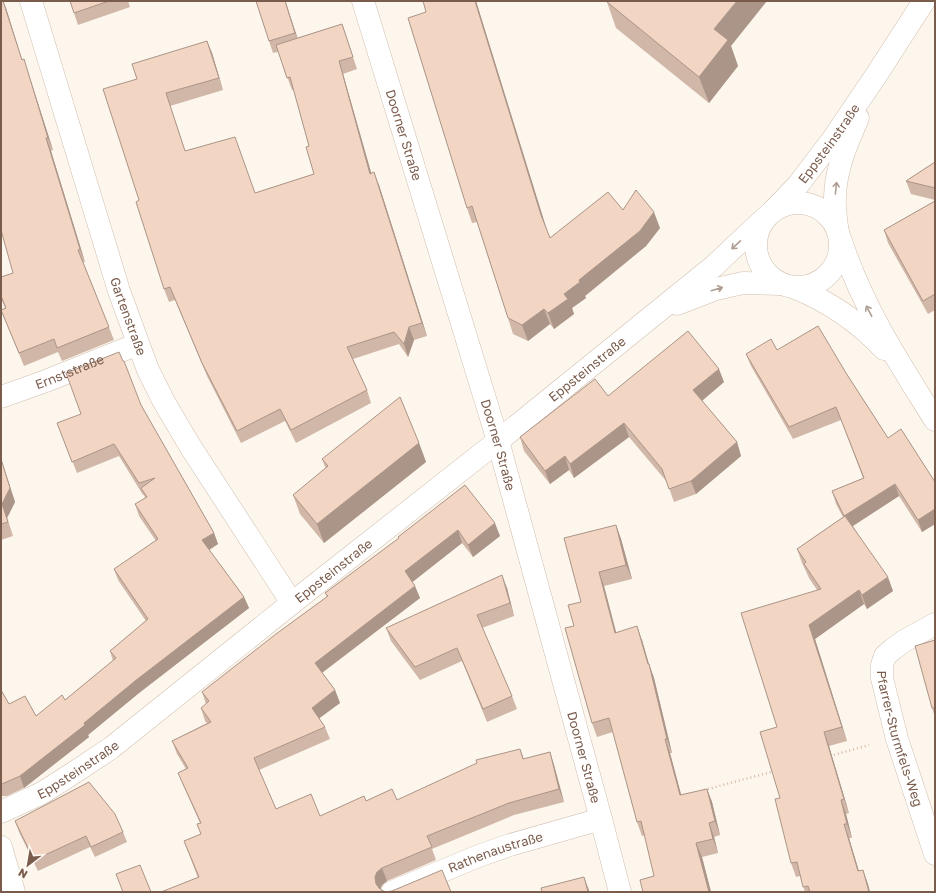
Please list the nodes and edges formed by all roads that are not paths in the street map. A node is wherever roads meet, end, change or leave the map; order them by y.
1 (31, 1) edge
2 (363, 1) edge
3 (924, 1) edge
4 (878, 74) junction
5 (770, 214) junction
6 (839, 234) junction
7 (787, 286) junction
8 (654, 314) junction
9 (138, 344) junction
10 (903, 369) junction
11 (1, 397) edge
12 (935, 420) edge
13 (498, 441) junction
14 (292, 603) junction
15 (935, 624) edge
16 (1, 812) edge
17 (602, 819) junction
18 (1, 847) edge
19 (935, 854) edge
20 (14, 892) edge
21 (392, 892) edge
22 (620, 892) edge

1 - 9 street, Gartenstraße
2 - 13 street, Doorner Straße
3 - 4 street, Eppsteinstraße
4 - 5 street, Eppsteinstraße
6 -> 4 street, Eppsteinstraße
5 - 6 street
5 - 7 street
5 -> 8 street, Eppsteinstraße
6 - 7 street
10 -> 6 street
8 -> 7 street, Eppsteinstraße
7 - 10 street
8 - 13 street, Eppsteinstraße
9 - 11 street, Ernststraße
9 - 14 street, Gartenstraße
10 - 12 street
13 - 14 street, Eppsteinstraße
13 - 17 street, Doorner Straße
14 - 16 street, Eppsteinstraße
15 - 19 street, Pfarrer-Sturmfels-Weg
17 - 21 street, Rathenaustraße
17 - 22 street, Doorner Straße
18 - 20 street

